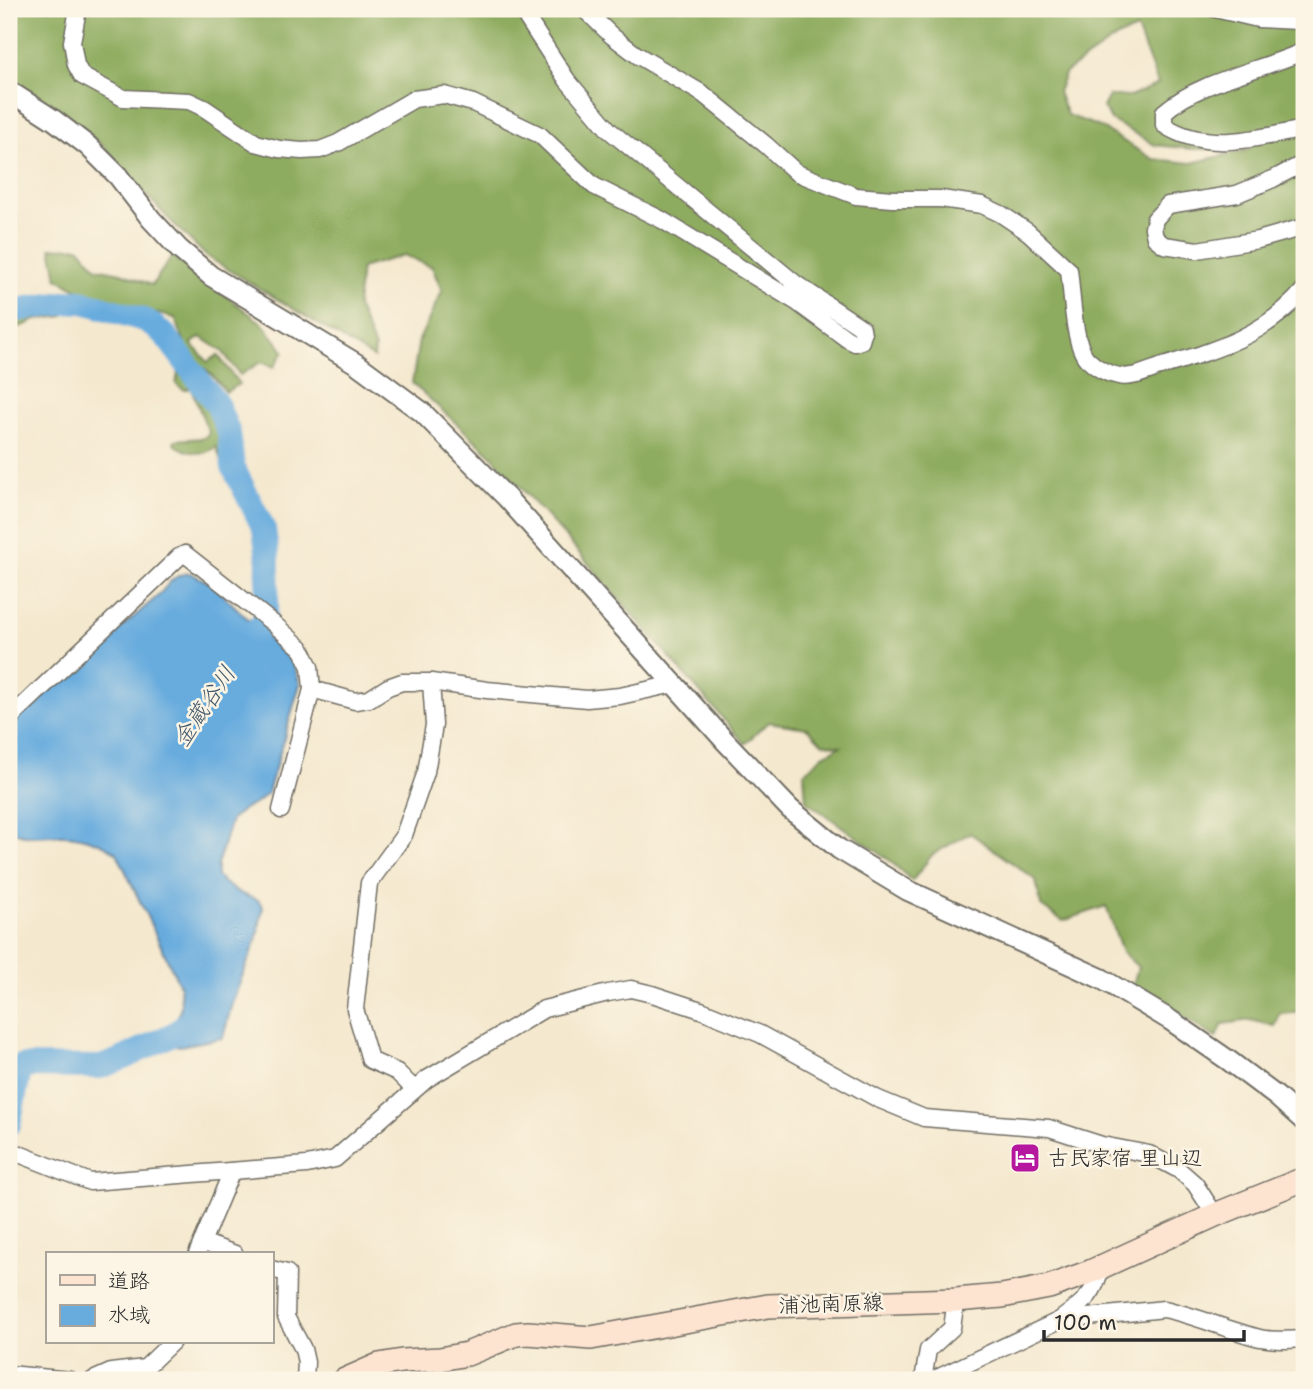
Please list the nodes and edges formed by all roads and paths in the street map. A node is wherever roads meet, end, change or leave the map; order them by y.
1 (78, 9) edge
2 (521, 9) edge
3 (584, 9) edge
4 (1216, 9) edge
5 (1304, 23) edge
6 (1304, 51) edge
7 (9, 91) edge
8 (1304, 130) edge
9 (1304, 163) edge
10 (1304, 227) edge
11 (1304, 290) edge
12 (431, 682) junction
13 (674, 684) junction
14 (312, 690) junction
15 (9, 719) edge
16 (281, 810) dead end
17 (414, 1089) junction
18 (1304, 1121) edge
19 (9, 1150) edge
20 (232, 1171) junction
21 (1304, 1179) edge
22 (1216, 1215) junction
23 (200, 1248) edge
24 (223, 1252) edge
25 (1101, 1267) junction
26 (273, 1270) edge
27 (956, 1300) junction
28 (1060, 1320) junction
29 (1304, 1339) edge
30 (170, 1344) edge
31 (9, 1374) edge
32 (70, 1380) edge
33 (93, 1380) edge
34 (306, 1380) edge
35 (345, 1380) edge
36 (923, 1380) edge
37 (933, 1380) edge

1 - 2 street
3 - 11 street
4 - 5 street
6 - 8 street
7 - 13 street
9 - 10 street
12 - 13 street
12 - 14 street
12 - 17 street
13 - 18 street
14 - 15 street
14 - 16 street
17 - 20 street
17 - 22 street
19 - 20 street
20 - 23 street
21 - 22 main road, 浦池南原線
22 - 25 main road, 浦池南原線
23 - 24 street
25 - 27 main road, 浦池南原線
25 - 28 street
26 - 34 street
27 - 35 main road, 浦池南原線
27 - 36 street
28 - 29 street
28 - 37 street
30 - 33 street
31 - 32 street

